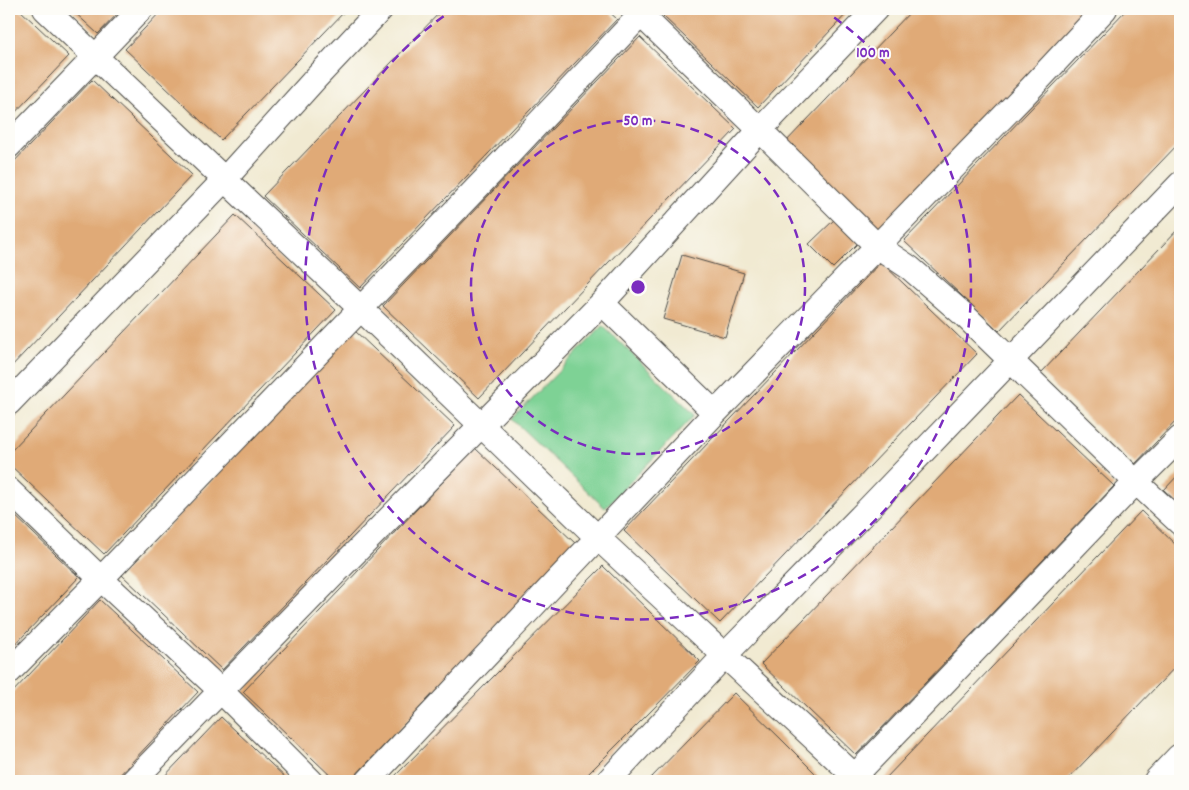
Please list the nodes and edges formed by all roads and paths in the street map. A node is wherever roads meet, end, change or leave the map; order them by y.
1 (45, 9) edge
2 (141, 9) edge
3 (381, 9) edge
4 (876, 9) edge
5 (1105, 9) edge
6 (640, 11) edge
7 (95, 58) junction
8 (760, 130) junction
9 (9, 146) edge
10 (224, 180) junction
11 (1180, 184) edge
12 (877, 246) junction
13 (602, 302) junction
14 (360, 308) junction
15 (1010, 360) junction
16 (9, 403) edge
17 (715, 413) junction
18 (480, 425) junction
19 (1180, 438) edge
20 (1136, 482) junction
21 (9, 490) edge
22 (1180, 523) edge
23 (598, 538) junction
24 (101, 579) junction
25 (724, 656) junction
26 (9, 672) edge
27 (220, 690) junction
28 (1180, 758) edge
29 (855, 780) edge
30 (134, 781) edge
31 (312, 781) edge
32 (368, 781) edge
33 (608, 781) edge
34 (1158, 781) edge

1 - 7 street
2 - 7 street
3 - 10 street
4 - 8 street
5 - 12 street
6 - 8 street
6 - 14 street
7 - 9 street
7 - 10 street
8 - 12 street
8 - 13 street
10 - 14 street
10 - 16 street
11 - 15 street
12 - 15 street
12 - 17 street
13 - 17 street
13 - 18 street
14 - 18 street
14 - 24 street
15 - 20 street
15 - 25 street
17 - 23 street
18 - 23 street
18 - 27 street
19 - 20 street
20 - 22 street
20 - 29 street
21 - 24 street
23 - 25 street
23 - 32 street
24 - 26 street
24 - 27 street
25 - 29 street
25 - 33 street
27 - 30 street
27 - 31 street
28 - 34 street

